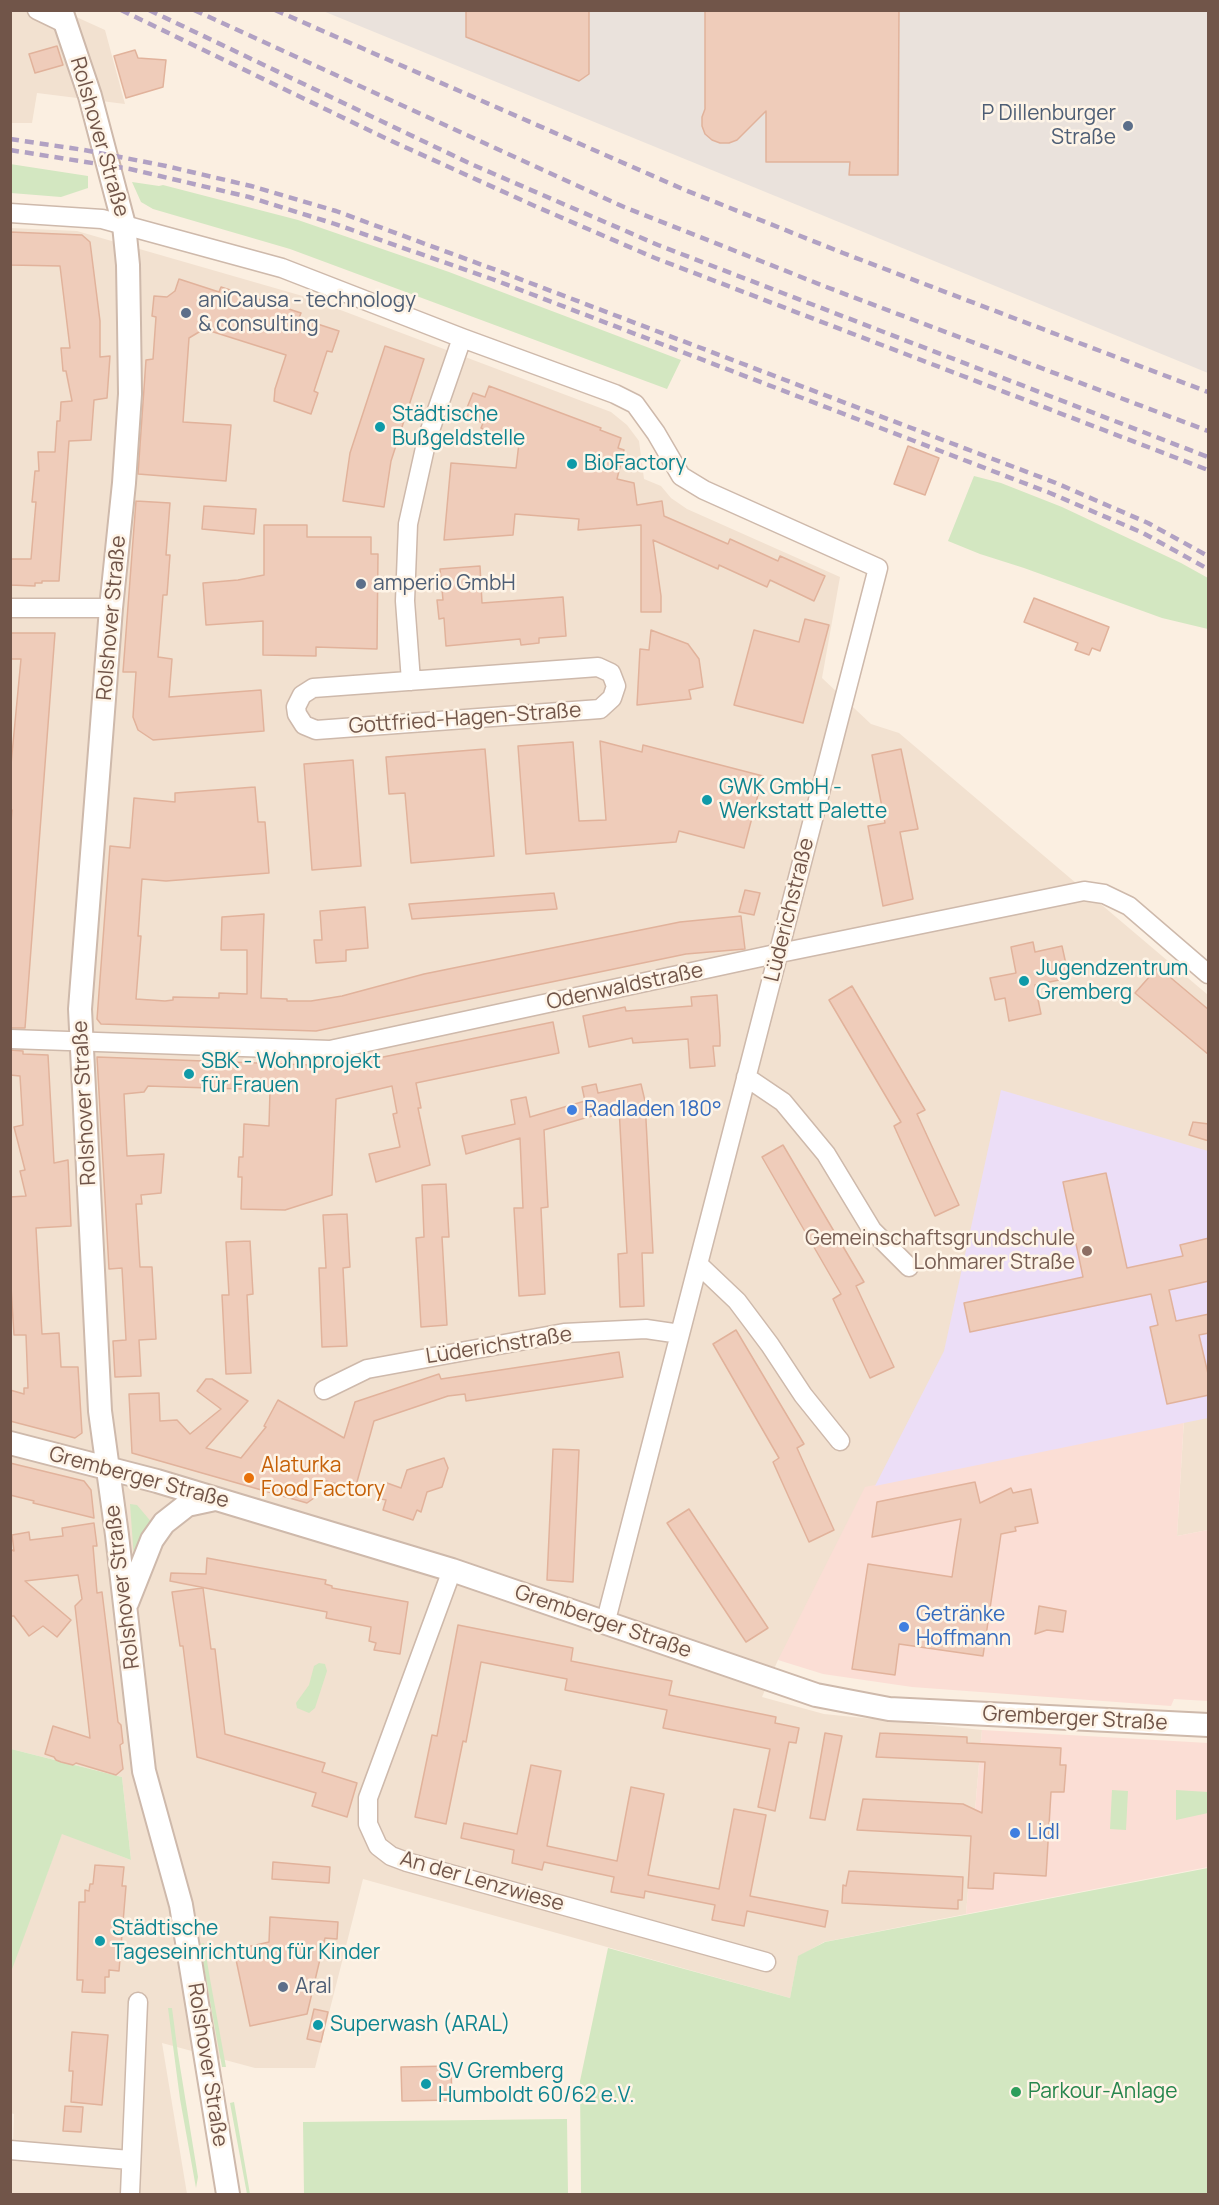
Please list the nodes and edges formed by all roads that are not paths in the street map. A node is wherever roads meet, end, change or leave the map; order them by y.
1 (38, 10) edge
2 (63, 17) edge
3 (10, 213) edge
4 (124, 225) junction
5 (462, 338) junction
6 (10, 608) edge
7 (111, 608) junction
8 (411, 681) junction
9 (780, 953) junction
10 (1209, 974) edge
11 (10, 1039) edge
12 (81, 1041) junction
13 (746, 1077) junction
14 (698, 1264) junction
15 (909, 1267) dead end
16 (680, 1334) junction
17 (324, 1390) dead end
18 (840, 1441) dead end
19 (10, 1443) edge
20 (108, 1467) junction
21 (216, 1499) junction
22 (452, 1570) junction
23 (125, 1608) junction
24 (605, 1624) junction
25 (1209, 1725) edge
26 (766, 1962) dead end
27 (138, 2002) dead end
28 (10, 2150) edge
29 (130, 2160) junction
30 (130, 2194) edge
31 (228, 2194) edge

1 - 2 street
2 - 4 street, Rolshover Straße
3 - 4 street
4 - 5 street
4 - 7 street, Rolshover Straße
5 - 8 street, Gottfried-Hagen-Straße
5 - 9 street, Lüderichstraße
6 - 7 street
7 - 12 street, Rolshover Straße
8 - 8 street, Gottfried-Hagen-Straße
9 - 10 street, Odenwaldstraße
9 - 12 street, Odenwaldstraße
9 - 13 street, Lüderichstraße
11 - 12 street, Odenwaldstraße
12 - 20 street, Rolshover Straße
13 - 14 street, Lüderichstraße
13 - 15 street
14 - 16 street, Lüderichstraße
14 - 18 street
16 - 17 street, Lüderichstraße
16 - 24 street, Lüderichstraße
19 - 20 street, Gremberger Straße
20 - 21 street, Gremberger Straße
20 - 23 street, Rolshover Straße
21 - 22 street, Gremberger Straße
21 - 23 street
22 - 24 street, Gremberger Straße
22 - 26 street, An der Lenzwiese
23 - 31 street, Rolshover Straße
24 - 25 street, Gremberger Straße
27 - 29 street
28 - 29 street
29 - 30 street

